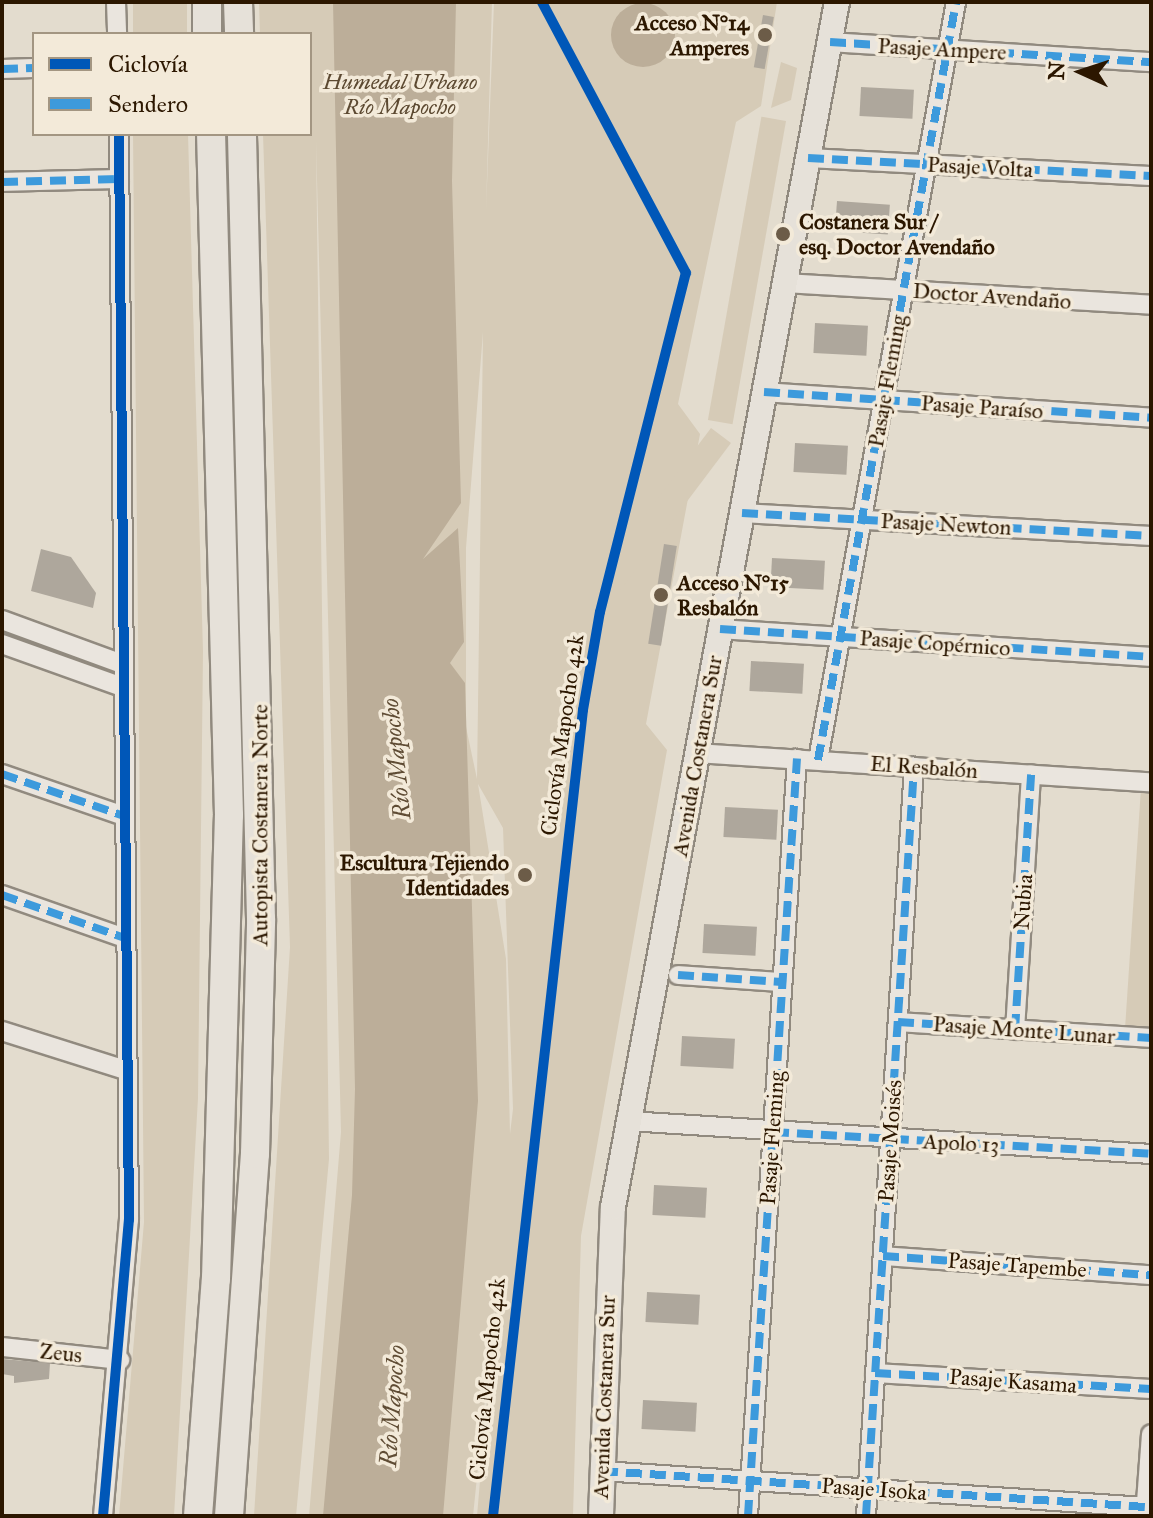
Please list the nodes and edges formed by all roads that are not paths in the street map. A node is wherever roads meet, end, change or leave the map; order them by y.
1 (116, 2) edge
2 (207, 2) edge
3 (238, 2) edge
4 (837, 2) edge
5 (956, 2) edge
6 (117, 32) edge
7 (207, 32) edge
8 (239, 32) edge
9 (830, 42) junction
10 (947, 50) junction
11 (1151, 62) edge
12 (32, 68) edge
13 (2, 69) edge
14 (119, 136) edge
15 (211, 136) edge
16 (242, 136) edge
17 (808, 158) junction
18 (926, 164) junction
19 (1151, 176) edge
20 (119, 179) junction
21 (2, 182) edge
22 (785, 283) junction
23 (904, 290) junction
24 (1151, 305) edge
25 (764, 392) junction
26 (884, 400) junction
27 (1151, 418) edge
28 (742, 513) junction
29 (862, 519) junction
30 (1151, 536) edge
31 (2, 620) edge
32 (720, 629) junction
33 (841, 637) junction
34 (2, 644) edge
35 (1151, 657) edge
36 (122, 664) junction
37 (122, 687) junction
38 (697, 753) junction
39 (797, 759) junction
40 (818, 760) junction
41 (914, 767) junction
42 (2, 774) edge
43 (1031, 774) junction
44 (1151, 782) edge
45 (124, 816) junction
46 (2, 895) edge
47 (125, 938) junction
48 (678, 975) dead end
49 (782, 982) junction
50 (898, 1022) junction
51 (1015, 1030) junction
52 (2, 1031) edge
53 (1151, 1038) edge
54 (126, 1070) junction
55 (628, 1121) junction
56 (773, 1132) junction
57 (890, 1139) junction
58 (1151, 1154) edge
59 (883, 1256) junction
60 (1151, 1275) edge
61 (2, 1347) edge
62 (120, 1360) junction
63 (875, 1373) junction
64 (1151, 1389) edge
65 (1151, 1434) edge
66 (602, 1471) junction
67 (750, 1481) junction
68 (868, 1488) junction
69 (1146, 1511) edge
70 (103, 1516) edge
71 (198, 1516) edge
72 (229, 1516) edge
73 (601, 1516) edge
74 (748, 1516) edge
75 (866, 1516) edge

1 - 6 street
2 - 7 highway
3 - 8 highway
4 - 9 main road, Avenida Costanera Sur
5 - 10 street, Pasaje Fleming
9 - 10 street, Pasaje Ampere
9 - 17 main road, Avenida Costanera Sur
10 - 11 street, Pasaje Ampere
10 - 18 street, Pasaje Fleming
12 - 13 street
14 - 20 street
15 - 71 highway, Autopista Costanera Norte
16 - 72 highway, Autopista Costanera Norte
17 - 18 street, Pasaje Volta
17 - 22 main road, Avenida Costanera Sur
18 - 19 street, Pasaje Volta
18 - 23 street, Pasaje Fleming
20 - 21 street
20 - 36 street
22 - 23 street, Doctor Avendaño
22 - 25 main road, Avenida Costanera Sur
23 - 24 street, Doctor Avendaño
23 - 26 street, Pasaje Fleming
25 - 26 street, Pasaje Paraíso
25 - 28 main road, Avenida Costanera Sur
26 - 27 street, Pasaje Paraíso
26 - 29 street, Pasaje Fleming
28 - 29 street, Pasaje Newton
28 - 32 main road, Avenida Costanera Sur
29 - 30 street, Pasaje Newton
29 - 33 street, Pasaje Fleming
31 - 36 street
32 - 33 street, Pasaje Copérnico
32 - 38 main road, Avenida Costanera Sur
33 - 35 street, Pasaje Copérnico
33 - 40 street, Pasaje Fleming
34 - 37 street
36 - 37 street
37 - 45 street
38 - 39 street, El Resbalón
38 - 55 main road, Avenida Costanera Sur
39 - 40 street, El Resbalón
39 - 49 street, Pasaje Fleming
40 - 41 street, El Resbalón
41 - 43 street, El Resbalón
41 - 50 street, Pasaje Moisés
42 - 45 street
43 - 44 street, El Resbalón
43 - 51 street, Nubia
45 - 47 street
46 - 47 street
47 - 54 street
48 - 49 street
49 - 56 street, Pasaje Fleming
50 - 51 street, Pasaje Monte Lunar
50 - 57 street, Pasaje Moisés
51 - 53 street, Pasaje Monte Lunar
52 - 54 street
54 - 62 street
55 - 56 street, Apolo 13
55 - 66 main road, Avenida Costanera Sur
56 - 57 street, Apolo 13
56 - 67 street, Pasaje Fleming
57 - 58 street, Apolo 13
57 - 59 street, Pasaje Moisés
59 - 60 street, Pasaje Tapembe
59 - 63 street, Pasaje Moisés
61 - 62 street, Zeus
62 - 70 street
63 - 64 street, Pasaje Kasama
63 - 68 street, Pasaje Moisés
65 - 69 street
66 - 67 street, Pasaje Isoka
66 - 73 main road, Avenida Costanera Sur
67 - 68 street, Pasaje Isoka
67 - 74 street, Pasaje Fleming
68 - 69 street, Pasaje Isoka
68 - 75 street, Pasaje Moisés

